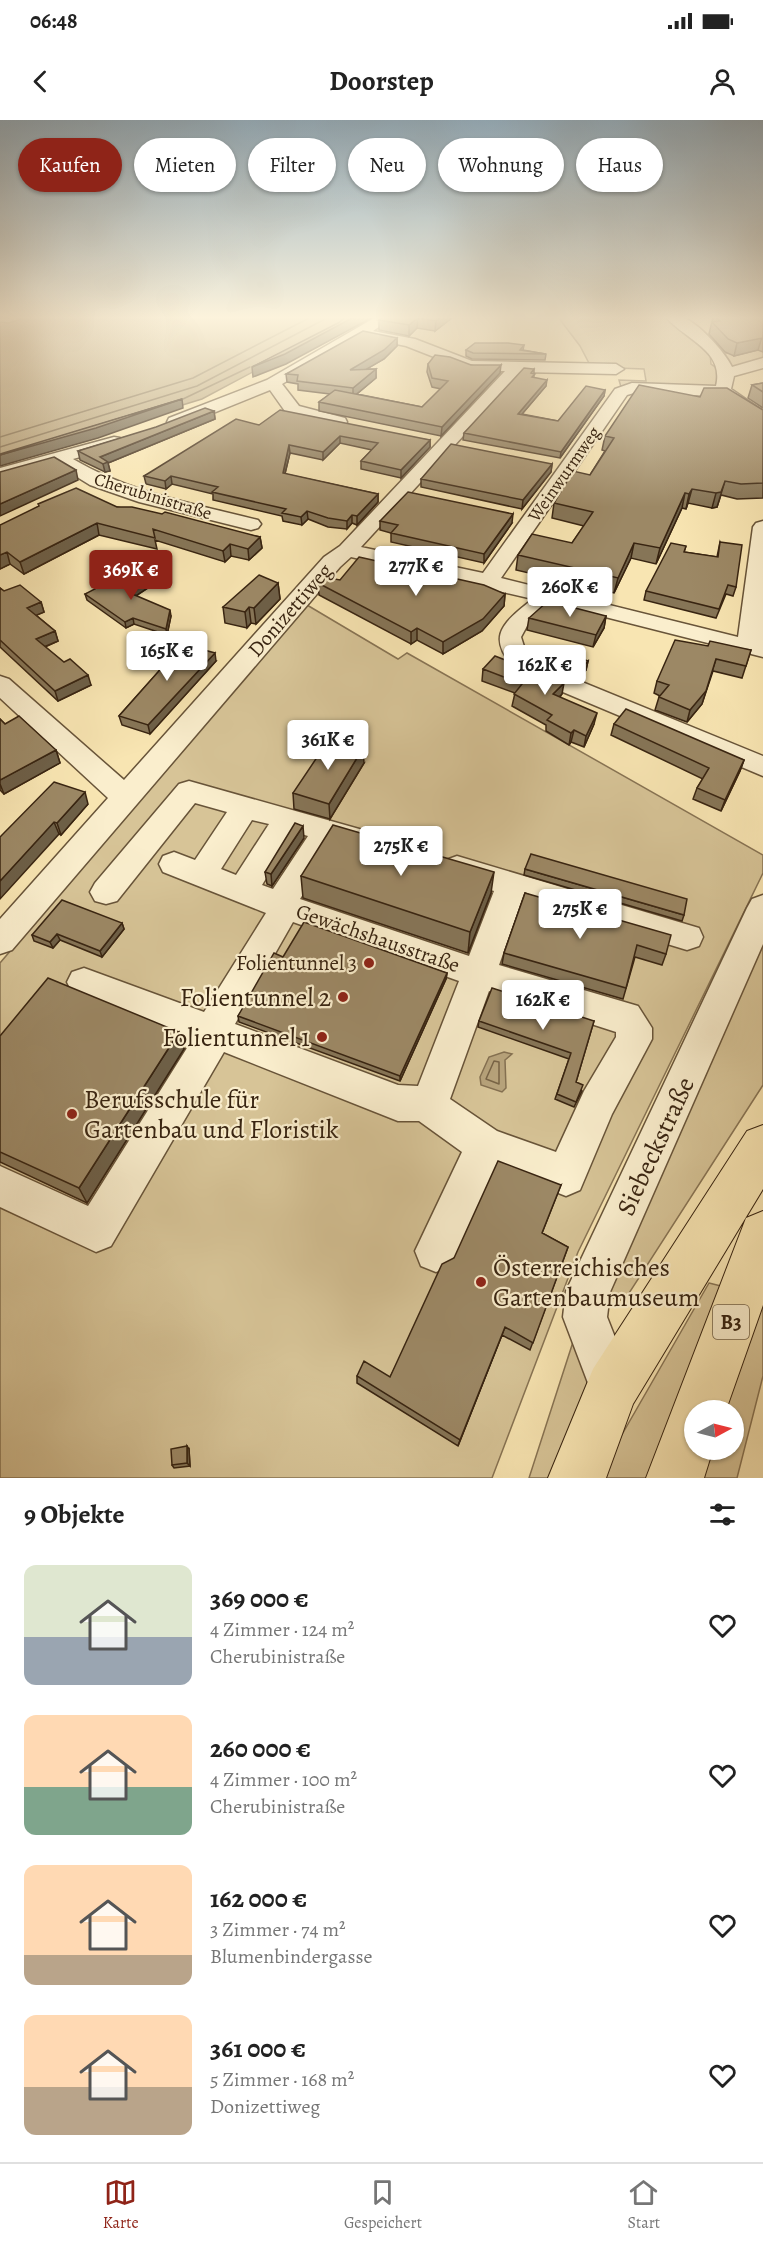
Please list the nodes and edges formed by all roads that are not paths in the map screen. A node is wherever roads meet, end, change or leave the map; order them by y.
1 (289, 380) edge
2 (506, 380) edge
3 (730, 380) edge
4 (725, 383) junction
5 (744, 387) dead end
6 (277, 389) junction
7 (763, 419) edge
8 (351, 425) edge
9 (156, 428) edge
10 (126, 438) edge
11 (426, 440) edge
12 (447, 444) junction
13 (469, 448) edge
14 (59, 459) junction
15 (546, 463) edge
16 (568, 468) junction
17 (0, 474) edge
18 (97, 481) junction
19 (75, 491) edge
20 (402, 491) junction
21 (424, 496) edge
22 (510, 515) edge
23 (532, 519) junction
24 (251, 524) dead end
25 (763, 527) edge
26 (347, 550) junction
27 (488, 581) junction
28 (549, 597) junction
29 (756, 648) edge
30 (0, 684) edge
31 (763, 767) edge
32 (126, 798) junction
33 (245, 808) junction
34 (286, 819) junction
35 (327, 831) junction
36 (392, 850) edge
37 (425, 859) edge
38 (512, 885) junction
39 (244, 889) junction
40 (106, 892) dead end
41 (283, 906) junction
42 (763, 908) edge
43 (687, 937) dead end
44 (0, 941) edge
45 (478, 973) junction
46 (84, 982) dead end
47 (212, 1030) junction
48 (424, 1103) junction
49 (485, 1145) junction
50 (763, 1147) edge
51 (0, 1186) edge
52 (763, 1235) edge
53 (436, 1251) dead end
54 (612, 1388) junction
55 (703, 1400) edge
56 (684, 1452) edge
57 (577, 1478) edge
58 (675, 1478) edge

1 - 6 street
2 - 12 street, Donizettiweg
3 - 4 street
4 - 5 street
4 - 7 street
4 - 16 street, Weinwurmweg
6 - 8 street
6 - 9 street
10 - 14 street
11 - 12 street
12 - 13 street
12 - 20 street, Donizettiweg
14 - 17 street
14 - 18 street, Cherubinistraße
15 - 16 street
16 - 23 street, Weinwurmweg
18 - 19 street
18 - 24 street, Cherubinistraße
20 - 21 street
20 - 26 street, Donizettiweg
22 - 23 street
23 - 27 street, Weinwurmweg
25 - 29 street
26 - 27 street
26 - 32 street, Donizettiweg
27 - 28 street
28 - 29 street
28 - 31 street
30 - 32 street
32 - 44 street, Donizettiweg
33 - 34 street
33 - 39 street, Gewächshausstraße
33 - 40 street
34 - 35 street
34 - 39 street
35 - 36 street
35 - 41 street
37 - 38 street
38 - 43 street
38 - 45 street
39 - 41 street, Gewächshausstraße
41 - 45 street, Gewächshausstraße
41 - 47 street
42 - 54 street, Siebeckstraße
45 - 48 street
45 - 49 street, Gewächshausstraße
46 - 47 street
47 - 48 street
47 - 51 street
48 - 49 street
49 - 53 street
50 - 54 main road
52 - 55 main road, B3
54 - 57 main road
56 - 58 main road

